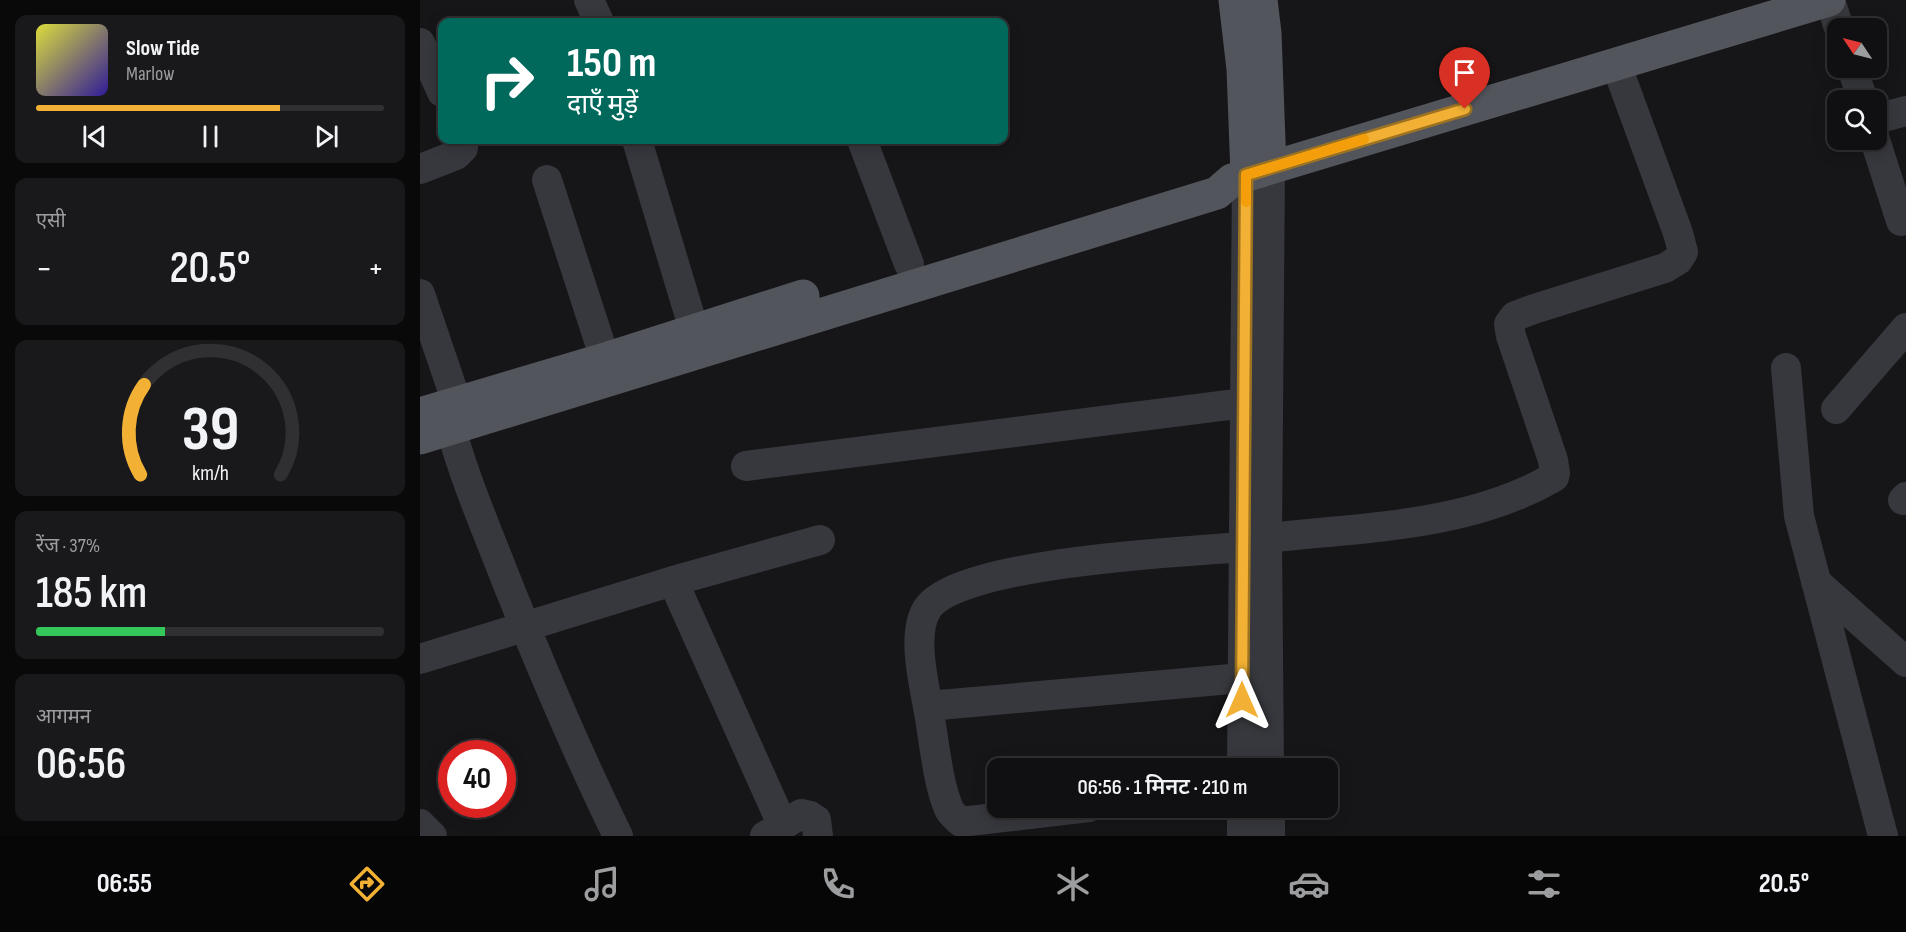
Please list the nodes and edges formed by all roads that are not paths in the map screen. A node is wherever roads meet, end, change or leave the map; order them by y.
1 (589, 0) edge
2 (1235, 0) edge
3 (1261, 0) edge
4 (1830, 0) edge
5 (597, 18) edge
6 (1836, 18) edge
7 (420, 43) edge
8 (1616, 64) junction
9 (438, 83) edge
10 (1906, 111) edge
11 (1887, 116) edge
12 (462, 144) edge
13 (638, 144) edge
14 (864, 144) edge
15 (1878, 150) edge
16 (420, 169) edge
17 (1249, 174) junction
18 (547, 180) dead end
19 (1901, 221) dead end
20 (909, 264) junction
21 (420, 294) edge
22 (1906, 327) edge
23 (694, 330) junction
24 (604, 359) junction
25 (1786, 368) dead end
26 (1244, 403) junction
27 (1836, 409) dead end
28 (420, 414) edge
29 (454, 416) junction
30 (420, 438) edge
31 (746, 466) dead end
32 (820, 540) dead end
33 (1255, 543) junction
34 (673, 581) junction
35 (1816, 582) junction
36 (524, 625) junction
37 (1903, 652) edge
38 (420, 659) edge
39 (1242, 678) junction
40 (928, 706) junction
41 (1242, 758) edge
42 (1268, 758) edge
43 (995, 818) edge
44 (1242, 818) edge
45 (1269, 818) edge
46 (420, 824) edge
47 (773, 830) edge
48 (432, 836) edge
49 (618, 836) edge
50 (818, 836) edge
51 (1242, 836) edge
52 (1270, 836) edge
53 (1883, 836) edge

1 - 5 street
2 - 17 main road
3 - 17 main road
4 - 6 street
4 - 8 main road
7 - 9 street
8 - 17 main road
8 - 33 street
10 - 11 street
12 - 16 street
13 - 23 street
14 - 20 street
15 - 19 street
17 - 20 main road
17 - 26 street
17 - 29 main road
17 - 33 street
18 - 24 street
20 - 23 main road
21 - 29 street
22 - 27 street
23 - 24 main road
24 - 29 main road
25 - 35 street
26 - 31 street
26 - 33 street
28 - 29 main road
29 - 30 main road
29 - 36 street
32 - 34 street
33 - 39 street
33 - 40 street
33 - 42 street
34 - 36 street
34 - 47 street
35 - 37 street
35 - 53 street
36 - 38 street
36 - 49 street
39 - 40 street
39 - 41 street
40 - 43 street
44 - 51 street
45 - 52 street
46 - 48 street
47 - 50 street

